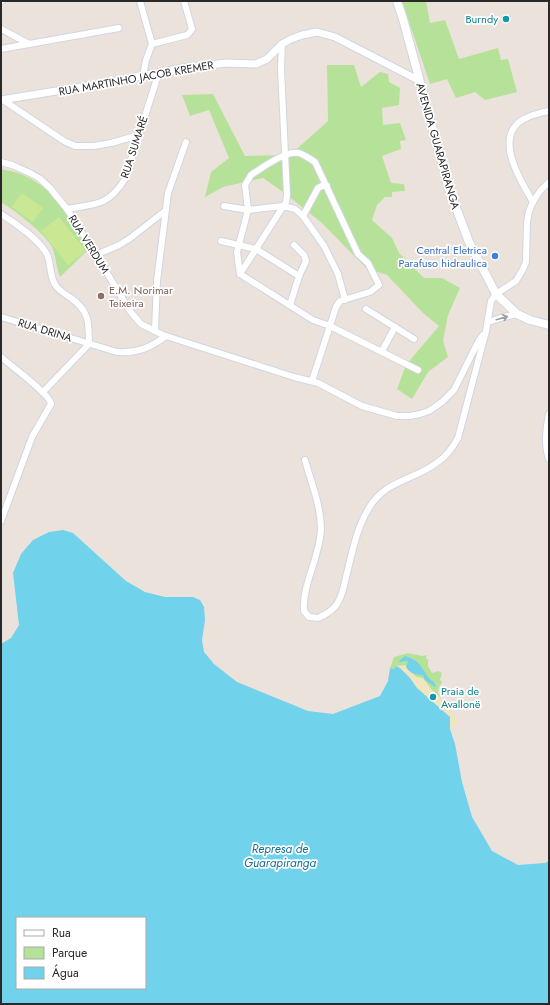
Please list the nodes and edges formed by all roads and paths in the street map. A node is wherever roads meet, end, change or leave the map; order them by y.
1 (140, 1) edge
2 (184, 1) edge
3 (397, 1) edge
4 (119, 28) dead end
5 (1, 29) edge
6 (29, 44) junction
7 (152, 44) junction
8 (282, 44) junction
9 (1, 49) edge
10 (159, 72) junction
11 (143, 76) junction
12 (418, 80) junction
13 (2, 100) edge
14 (549, 111) edge
15 (139, 135) junction
16 (186, 142) dead end
17 (284, 155) junction
18 (1, 162) edge
19 (549, 182) edge
20 (327, 186) junction
21 (533, 202) junction
22 (224, 206) dead end
23 (284, 206) junction
24 (67, 209) junction
25 (248, 210) junction
26 (166, 211) junction
27 (1, 214) edge
28 (303, 216) junction
29 (221, 241) dead end
30 (238, 245) junction
31 (294, 245) dead end
32 (256, 249) junction
33 (96, 255) junction
34 (240, 274) junction
35 (299, 276) junction
36 (496, 294) junction
37 (345, 300) junction
38 (290, 306) junction
39 (366, 308) dead end
40 (517, 314) junction
41 (1, 317) edge
42 (488, 322) junction
43 (330, 326) junction
44 (549, 326) edge
45 (395, 327) junction
46 (155, 331) junction
47 (486, 331) junction
48 (166, 336) junction
49 (414, 339) dead end
50 (89, 344) junction
51 (382, 351) junction
52 (1, 357) edge
53 (418, 370) dead end
54 (312, 381) junction
55 (44, 392) junction
56 (549, 414) edge
57 (549, 459) edge
58 (306, 460) dead end
59 (1, 521) edge

1 - 7 street
2 - 7 street
3 - 12 main road, AVENIDA GUARAPIRANGA
4 - 6 street
5 - 6 street
6 - 9 street
7 - 11 street
8 - 10 street, RUA MARTINHO JACOB KREMER
8 - 12 street, RUA MARTINHO JACOB KREMER
8 - 17 street
10 - 11 street, RUA MARTINHO JACOB KREMER
10 - 15 street, RUA SUMARÉ
11 - 13 street, RUA MARTINHO JACOB KREMER
12 - 36 main road, AVENIDA GUARAPIRANGA
13 - 15 street
14 - 21 street
15 - 24 street, RUA SUMARÉ
16 - 26 street
17 - 20 street
17 - 23 street
17 - 25 street
18 - 24 street, RUA VERDUM
19 - 21 street
20 - 28 street
20 - 37 street
21 - 36 street
22 - 25 street
23 - 25 street
23 - 28 street
23 - 32 street
24 - 33 street, RUA VERDUM
25 - 30 street
26 - 33 street
26 - 46 street
27 - 50 street
28 - 37 street
29 - 30 street
30 - 32 street
30 - 34 street
31 - 35 street
32 - 34 street
32 - 35 street
33 - 46 street, RUA VERDUM
34 - 38 street
35 - 38 street
36 - 40 main road, AVENIDA GUARAPIRANGA
36 - 42 street
37 - 43 street
38 - 43 street
39 - 45 street
42 -> 40 street
40 - 44 main road, AVENIDA GUARAPIRANGA
41 - 50 street, RUA DRINA
42 - 47 street
43 - 51 street
43 - 54 street
45 - 49 street
45 - 51 street
46 - 48 street, RUA VERDUM
47 - 54 street, RUA VERDUM
47 - 58 street
48 - 50 street, RUA DRINA
48 - 54 street, RUA VERDUM
50 - 55 street
51 - 53 street
52 - 55 street
55 - 59 street
56 - 57 street

